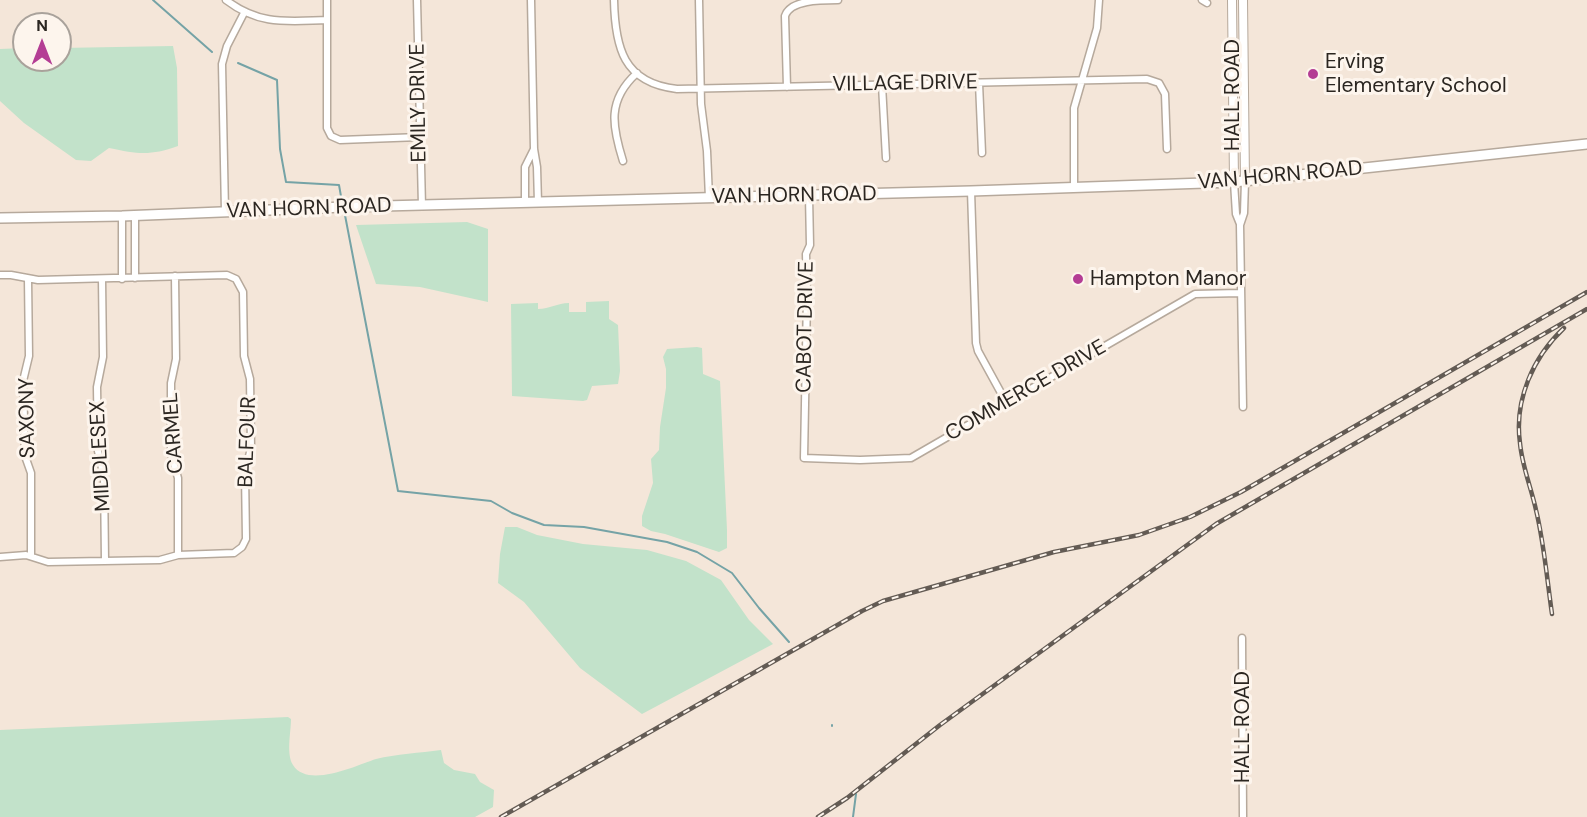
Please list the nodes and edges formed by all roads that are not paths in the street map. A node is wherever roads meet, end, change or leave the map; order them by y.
1 (226, 0) edge
2 (327, 0) edge
3 (417, 0) edge
4 (531, 0) edge
5 (614, 0) edge
6 (699, 0) edge
7 (838, 0) edge
8 (1099, 0) edge
9 (1232, 0) edge
10 (1243, 0) edge
11 (244, 12) junction
12 (327, 20) junction
13 (637, 72) junction
14 (1081, 80) junction
15 (979, 83) junction
16 (882, 85) junction
17 (787, 87) junction
18 (701, 88) junction
19 (420, 137) junction
20 (1587, 144) edge
21 (534, 148) junction
22 (1167, 149) dead end
23 (982, 153) dead end
24 (886, 158) dead end
25 (623, 161) dead end
26 (1234, 182) junction
27 (1245, 182) junction
28 (1074, 188) junction
29 (971, 191) junction
30 (809, 196) junction
31 (709, 198) junction
32 (525, 203) junction
33 (538, 203) junction
34 (422, 206) junction
35 (225, 212) junction
36 (123, 216) junction
37 (135, 216) junction
38 (0, 218) edge
39 (1240, 225) junction
40 (0, 274) edge
41 (175, 276) junction
42 (28, 279) junction
43 (102, 279) junction
44 (122, 279) junction
45 (135, 279) junction
46 (1240, 293) junction
47 (1006, 402) junction
48 (1243, 407) dead end
49 (804, 458) joint
50 (178, 555) junction
51 (31, 556) junction
52 (0, 557) edge
53 (105, 561) junction
54 (1242, 638) dead end
55 (1243, 817) edge

1 - 11 street
2 - 12 street
3 - 19 street, EMILY DRIVE
4 - 21 street
5 - 13 street
6 - 18 street
7 - 17 street
8 - 14 street
9 - 26 street, HALL ROAD
10 - 27 street, HALL ROAD
11 - 12 street
11 - 35 street
12 - 19 street
13 - 18 street, VILLAGE DRIVE
13 - 25 street
14 - 15 street, VILLAGE DRIVE
14 - 22 street, VILLAGE DRIVE
14 - 28 street
15 - 16 street, VILLAGE DRIVE
15 - 23 street
16 - 17 street, VILLAGE DRIVE
16 - 24 street
17 - 18 street, VILLAGE DRIVE
18 - 31 street
19 - 34 street, EMILY DRIVE
20 - 27 main road, VAN HORN ROAD
21 - 32 street
21 - 33 street
26 - 27 main road, VAN HORN ROAD
26 - 28 main road, VAN HORN ROAD
26 - 39 street, HALL ROAD
27 - 39 street, HALL ROAD
28 - 29 main road, VAN HORN ROAD
29 - 30 main road, VAN HORN ROAD
29 - 47 street
30 - 31 main road, VAN HORN ROAD
30 - 49 street, CABOT DRIVE
31 - 33 main road, VAN HORN ROAD
32 - 33 main road, VAN HORN ROAD
32 - 34 main road, VAN HORN ROAD
34 - 35 main road, VAN HORN ROAD
35 - 37 main road, VAN HORN ROAD
36 - 37 main road, VAN HORN ROAD
36 - 38 main road, VAN HORN ROAD
36 - 44 street
37 - 45 street
39 - 46 street, HALL ROAD
40 - 42 street, BALFOUR
41 - 45 street, BALFOUR
41 - 50 street, CARMEL
41 - 50 street, BALFOUR
42 - 43 street, BALFOUR
42 - 51 street, SAXONY
43 - 44 street, BALFOUR
43 - 53 street, MIDDLESEX
44 - 45 street, BALFOUR
46 - 47 street, COMMERCE DRIVE
46 - 48 street, HALL ROAD
47 - 49 street, COMMERCE DRIVE
50 - 53 street, BALFOUR
51 - 52 street, BALFOUR
51 - 53 street, BALFOUR
54 - 55 street, HALL ROAD

